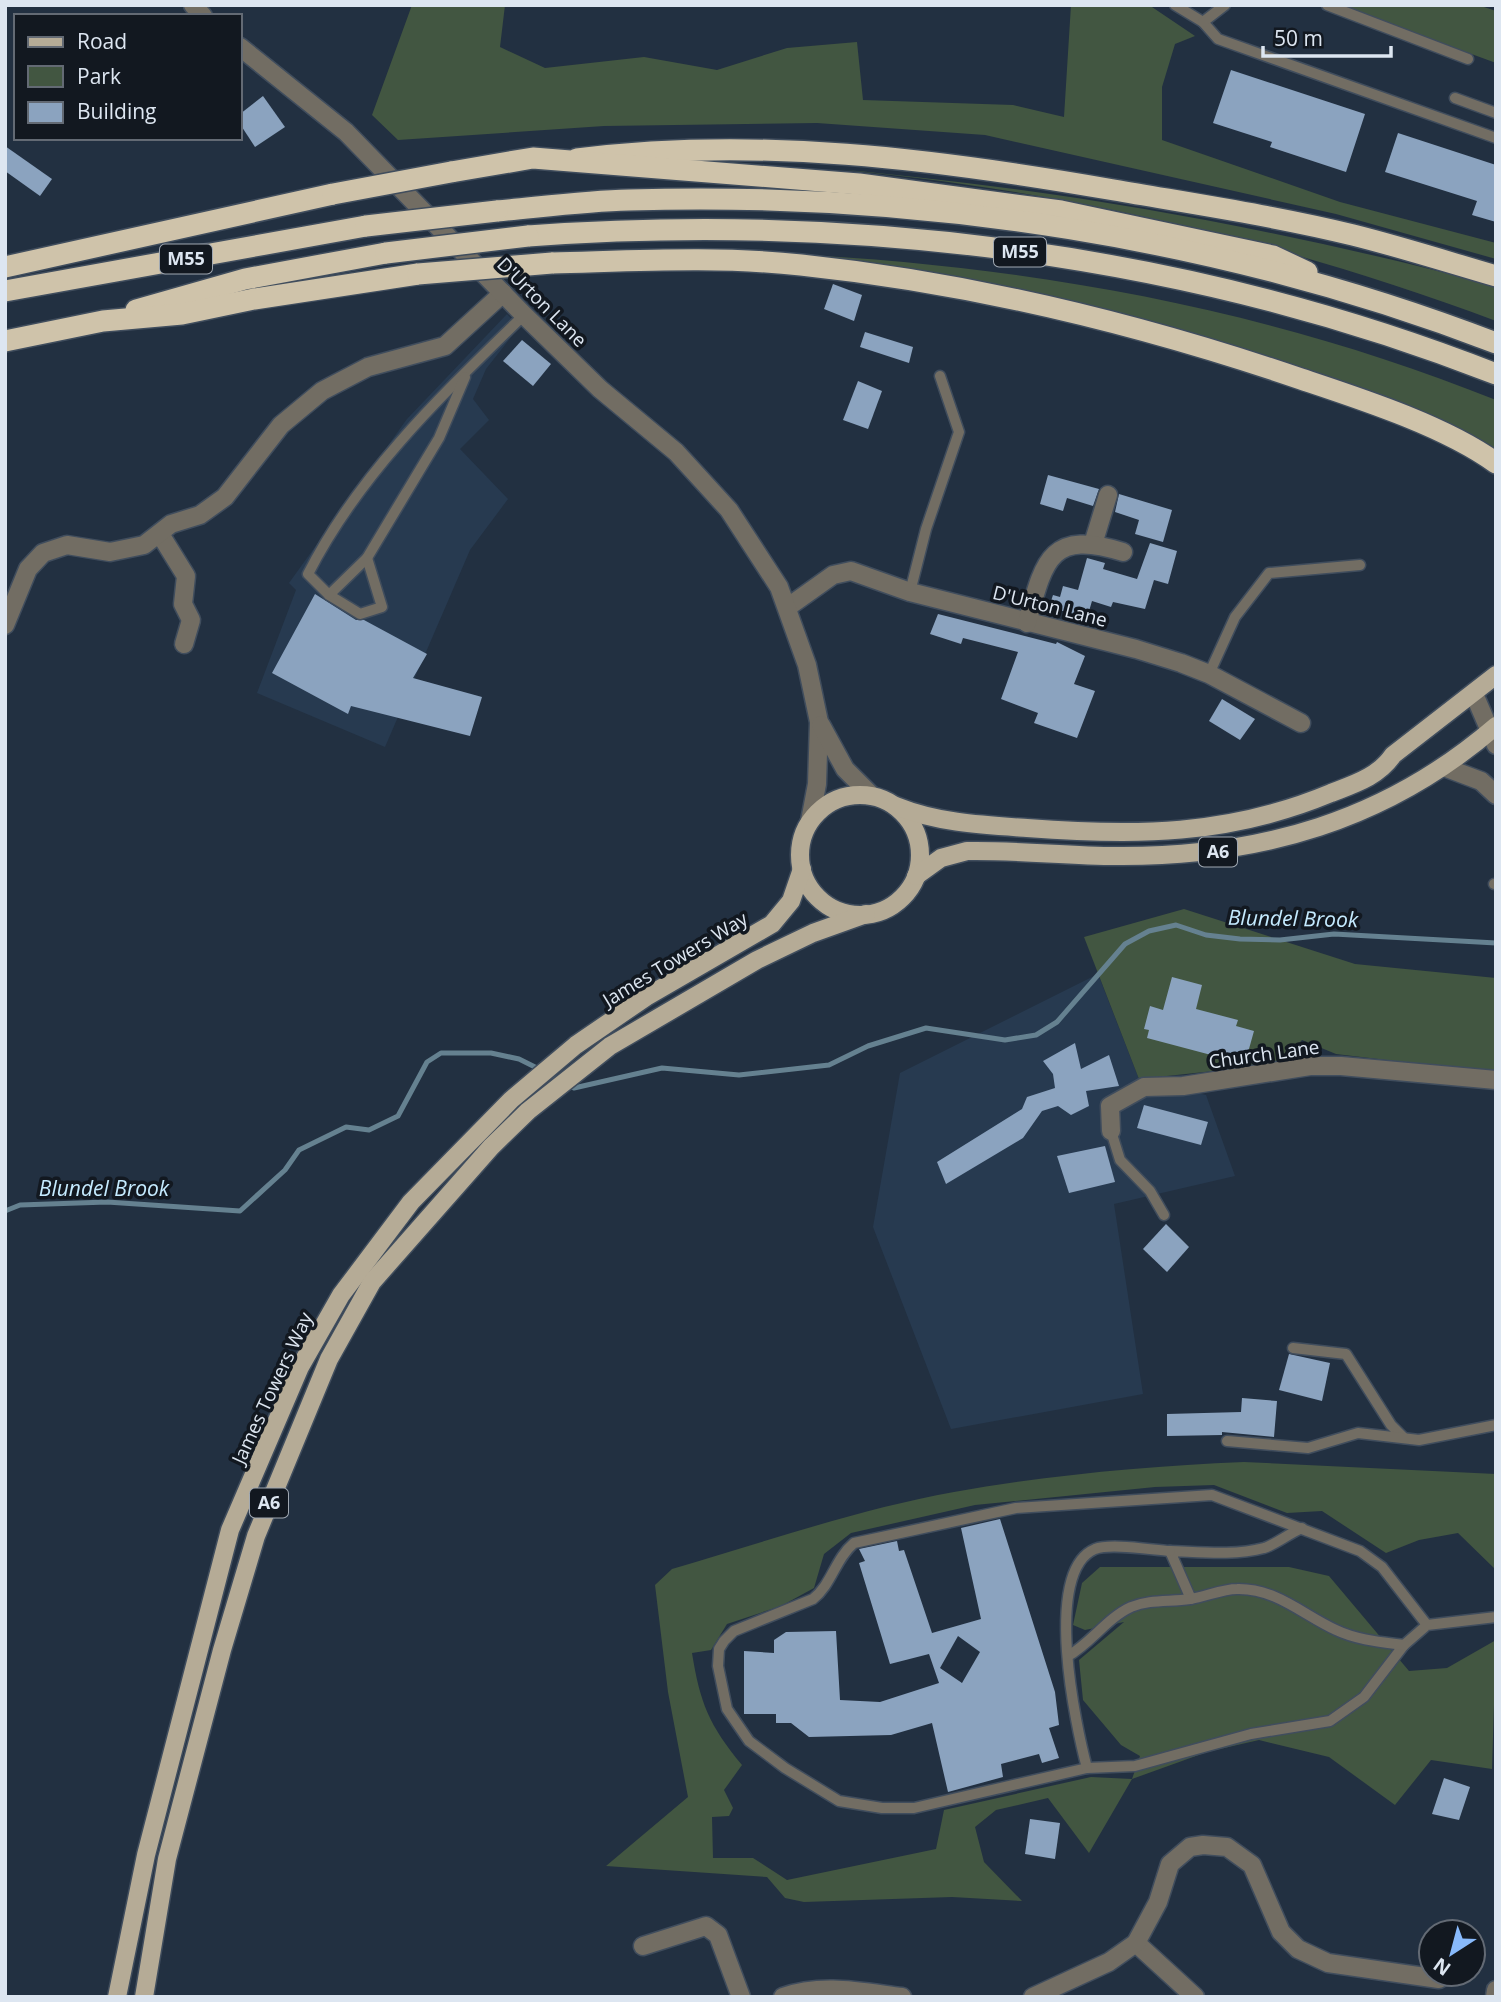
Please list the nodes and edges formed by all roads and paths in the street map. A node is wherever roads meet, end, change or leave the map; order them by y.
1 (1175, 5) edge
2 (1225, 5) edge
3 (1327, 5) edge
4 (1203, 22) junction
5 (242, 49) edge
6 (1468, 59) dead end
7 (1455, 98) dead end
8 (1496, 113) edge
9 (1496, 138) edge
10 (577, 159) junction
11 (52, 256) junction
12 (5, 261) edge
13 (5, 267) edge
14 (1496, 276) edge
15 (5, 291) edge
16 (503, 293) junction
17 (1350, 293) junction
18 (524, 315) junction
19 (103, 321) junction
20 (5, 341) edge
21 (1496, 343) edge
22 (468, 370) junction
23 (1496, 374) edge
24 (940, 376) dead end
25 (1496, 463) edge
26 (1108, 495) dead end
27 (160, 534) junction
28 (1093, 544) junction
29 (1123, 552) dead end
30 (366, 558) junction
31 (1360, 565) dead end
32 (909, 592) junction
33 (329, 595) junction
34 (788, 607) junction
35 (1027, 623) junction
36 (5, 625) edge
37 (184, 644) dead end
38 (1209, 674) junction
39 (1496, 675) edge
40 (1474, 694) junction
41 (819, 722) junction
42 (1301, 723) dead end
43 (1494, 734) edge
44 (1444, 767) junction
45 (1496, 795) edge
46 (872, 796) junction
47 (896, 806) junction
48 (810, 821) junction
49 (802, 869) junction
50 (916, 876) junction
51 (866, 914) junction
52 (1496, 1080) edge
53 (1111, 1131) joint
54 (1164, 1215) dead end
55 (1293, 1348) dead end
56 (1496, 1425) edge
57 (1404, 1438) junction
58 (1227, 1441) dead end
59 (1302, 1528) junction
60 (1170, 1551) junction
61 (1191, 1599) junction
62 (1496, 1617) edge
63 (1427, 1625) junction
64 (1404, 1645) junction
65 (1068, 1656) junction
66 (1087, 1769) junction
67 (1136, 1943) junction
68 (643, 1946) dead end
69 (1417, 1976) edge
70 (1496, 1990) edge
71 (895, 1996) edge
72 (117, 1997) edge
73 (144, 1997) edge
74 (741, 1997) edge
75 (783, 1997) edge
76 (902, 1997) edge
77 (1033, 1997) edge
78 (1195, 1997) edge
79 (1495, 1997) edge

1 - 4 lane
2 - 4 lane
3 - 6 lane
4 - 9 lane
5 - 16 street, D'Urton Lane
7 - 8 lane
10 - 11 highway, M55, bridge
10 - 14 highway, M55
10 - 17 highway, M55
11 - 12 highway, M55
11 - 13 highway, M55
15 - 17 highway, M55, bridge
16 - 18 street, D'Urton Lane
16 - 27 street
17 - 21 highway, M55
18 - 22 lane
18 - 34 street, D'Urton Lane
19 - 20 highway, M55
19 - 23 highway, M55, bridge
19 - 25 highway, M55, bridge
22 - 30 lane
22 - 33 lane
24 - 32 lane
26 - 28 street
27 - 36 street
27 - 37 street
28 - 29 street
28 - 35 street
30 - 33 lane
30 - 33 lane
31 - 38 lane
32 - 34 street, D'Urton Lane
32 - 35 street, D'Urton Lane
34 - 41 street, D'Urton Lane
35 - 38 street, D'Urton Lane
38 - 42 street, D'Urton Lane
39 - 40 main road, A6
40 - 43 street
40 - 47 main road, A6
41 - 46 street, D'Urton Lane
41 - 48 street, D'Urton Lane
43 - 44 main road, A6
44 - 45 street
44 - 50 main road, A6
46 - 47 main road, A6
46 - 48 main road, A6
47 - 50 main road
48 - 49 main road, A6
49 - 51 main road
49 - 72 main road, James Towers Way / A6
50 - 51 main road, A6
51 - 73 main road, James Towers Way / A6
52 - 53 street, Church Lane
53 - 54 lane
55 - 57 lane
56 - 57 lane
57 - 58 lane
59 - 60 lane
59 - 63 lane
59 - 66 lane
60 - 61 lane
60 - 65 lane
61 - 64 lane
61 - 65 lane
62 - 63 lane
63 - 64 lane
64 - 66 lane
65 - 66 lane
67 - 69 street
67 - 77 street
67 - 78 street
68 - 74 street
70 - 79 street
71 - 75 street
71 - 76 street

